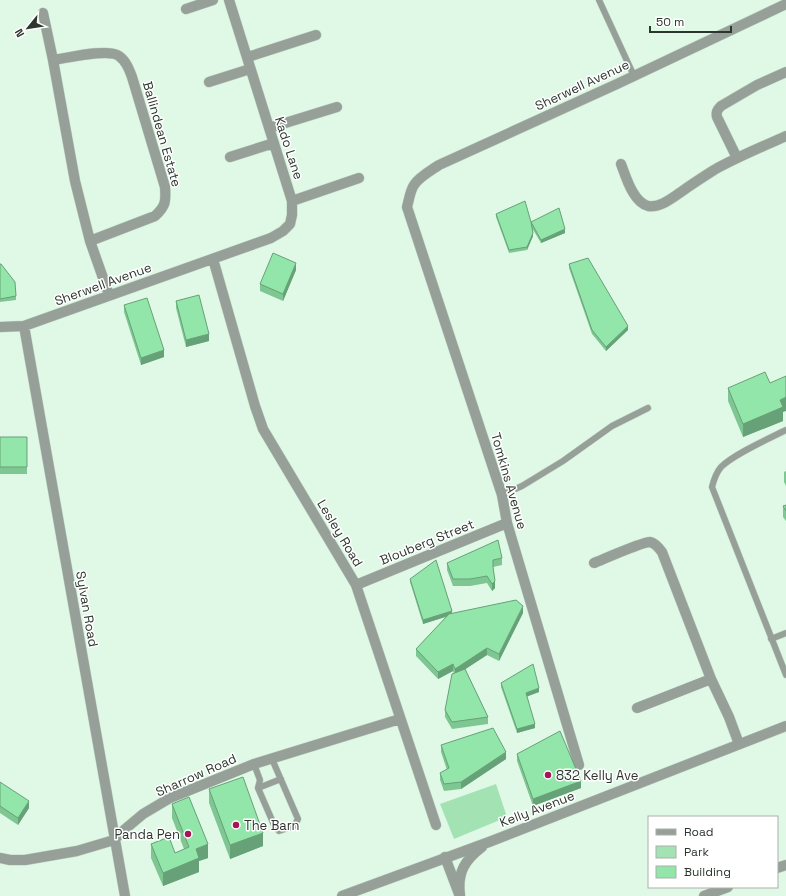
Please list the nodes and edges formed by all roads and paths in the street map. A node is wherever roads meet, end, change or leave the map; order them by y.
1 (213, 0) edge
2 (229, 0) edge
3 (599, 0) edge
4 (786, 4) edge
5 (186, 9) dead end
6 (44, 13) dead end
7 (316, 35) dead end
8 (248, 57) junction
9 (53, 60) junction
10 (250, 69) junction
11 (786, 72) edge
12 (634, 76) junction
13 (209, 82) dead end
14 (337, 107) dead end
15 (270, 128) junction
16 (786, 136) edge
17 (274, 143) junction
18 (230, 157) dead end
19 (737, 158) junction
20 (621, 164) dead end
21 (360, 178) dead end
22 (292, 201) junction
23 (407, 207) joint
24 (90, 241) junction
25 (213, 259) junction
26 (109, 295) junction
27 (24, 326) junction
28 (0, 327) edge
29 (648, 408) dead end
30 (786, 430) edge
31 (502, 495) junction
32 (507, 523) junction
33 (594, 564) dead end
34 (356, 584) junction
35 (786, 633) edge
36 (771, 639) junction
37 (786, 675) edge
38 (711, 680) junction
39 (637, 708) dead end
40 (400, 719) junction
41 (786, 726) edge
42 (739, 744) junction
43 (272, 759) junction
44 (254, 764) junction
45 (579, 765) dead end
46 (279, 776) junction
47 (258, 788) junction
48 (436, 825) dead end
49 (114, 840) junction
50 (489, 842) junction
51 (445, 857) junction
52 (0, 858) edge
53 (725, 888) edge
54 (460, 895) edge
55 (125, 896) edge
56 (342, 896) edge
57 (704, 896) edge

1 - 5 street
2 - 8 street, Kado Lane
3 - 12 lane
4 - 12 street, Sherwell Avenue
6 - 9 street
7 - 8 street
8 - 10 street, Kado Lane
9 - 24 street
9 - 24 street, Ballindean Estate
10 - 13 street
10 - 15 street, Kado Lane
11 - 19 street
12 - 23 street, Sherwell Avenue
14 - 15 street
15 - 17 street, Kado Lane
16 - 19 street
17 - 18 street
17 - 22 street, Kado Lane
19 - 20 street
21 - 22 street
22 - 25 street, Kado Lane
23 - 31 street, Tomkins Avenue
24 - 26 street
25 - 26 street, Sherwell Avenue
25 - 34 street, Lesley Road
26 - 27 street, Sherwell Avenue
27 - 28 street, Sherwell Avenue
27 - 49 street, Sylvan Road
29 - 31 lane
30 - 36 lane
31 - 32 street, Tomkins Avenue
32 - 34 street, Blouberg Street
32 - 45 street, Tomkins Avenue
33 - 38 street
34 - 40 street, Lesley Road
35 - 36 lane
36 - 37 lane
38 - 39 street
38 - 42 street
40 - 43 street, Sharrow Road
40 - 48 street, Lesley Road
41 - 42 street, Kelly Avenue
42 - 50 street, Kelly Avenue
43 - 44 street, Sharrow Road
43 - 46 lane
44 - 47 lane
44 - 49 street, Sharrow Road
46 - 47 lane
46 - 47 lane
49 - 52 street, Sharrow Road
49 - 55 street, Sylvan Road
50 - 51 street, Kelly Avenue
50 - 54 street
51 - 54 street
51 - 56 street, Kelly Avenue
53 - 57 street

